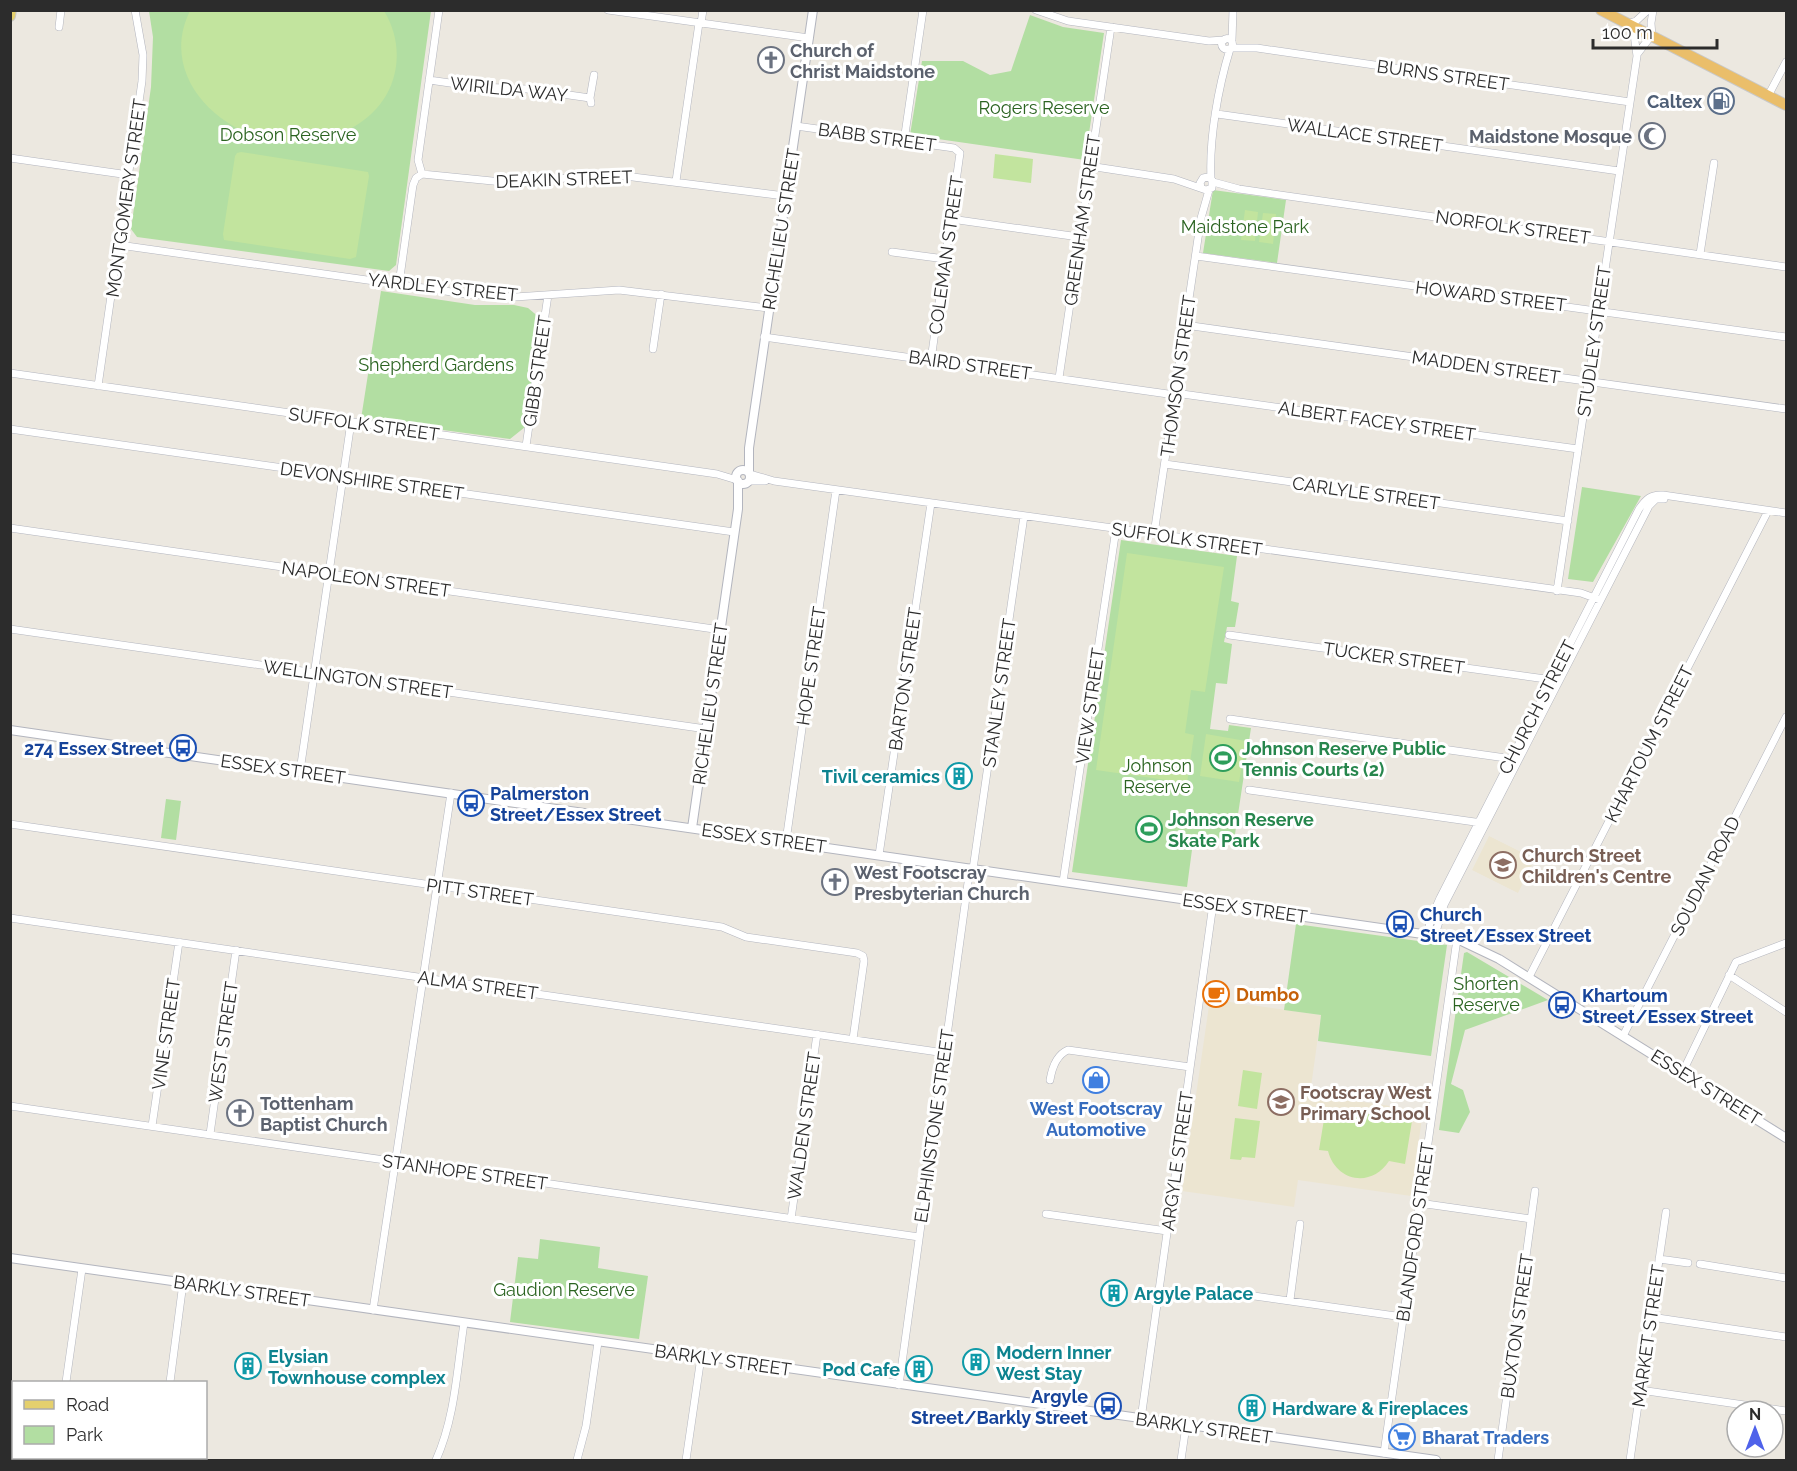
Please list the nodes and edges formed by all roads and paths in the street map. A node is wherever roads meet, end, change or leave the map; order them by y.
1 (11, 10) edge
2 (61, 10) edge
3 (135, 10) edge
4 (439, 10) edge
5 (608, 10) edge
6 (703, 10) edge
7 (813, 10) edge
8 (923, 10) edge
9 (1036, 10) edge
10 (1601, 10) edge
11 (1648, 10) edge
12 (1653, 10) edge
13 (1232, 13) edge
14 (10, 15) edge
15 (700, 23) junction
16 (1630, 25) junction
17 (59, 27) dead end
18 (1111, 27) junction
19 (1652, 36) junction
20 (809, 38) junction
21 (1227, 44) junction
22 (1637, 56) junction
23 (1786, 62) edge
24 (594, 75) dead end
25 (429, 80) junction
26 (1768, 96) junction
27 (1630, 102) junction
28 (1786, 105) edge
29 (1217, 114) junction
30 (796, 126) junction
31 (904, 141) junction
32 (958, 150) joint
33 (10, 158) edge
34 (1714, 163) dead end
35 (1089, 166) junction
36 (1619, 171) junction
37 (422, 174) junction
38 (129, 175) junction
39 (676, 181) junction
40 (1207, 184) junction
41 (785, 196) junction
42 (951, 219) junction
43 (1079, 237) junction
44 (1609, 241) junction
45 (119, 245) junction
46 (892, 252) dead end
47 (1700, 254) junction
48 (1196, 256) junction
49 (945, 259) junction
50 (1786, 267) edge
51 (399, 284) junction
52 (661, 294) junction
53 (548, 295) junction
54 (768, 308) junction
55 (1599, 310) junction
56 (1185, 325) junction
57 (764, 337) junction
58 (1786, 337) edge
59 (653, 349) dead end
60 (931, 360) junction
61 (10, 373) edge
62 (1059, 378) junction
63 (1588, 381) junction
64 (98, 386) junction
65 (1175, 394) junction
66 (1786, 409) edge
67 (351, 422) junction
68 (10, 429) edge
69 (526, 446) junction
70 (1578, 449) junction
71 (1165, 464) junction
72 (344, 477) junction
73 (743, 477) junction
74 (836, 490) junction
75 (931, 503) junction
76 (1768, 511) junction
77 (1786, 513) edge
78 (1024, 516) junction
79 (1568, 521) junction
80 (10, 528) edge
81 (1116, 529) junction
82 (734, 532) junction
83 (1154, 534) junction
84 (329, 574) junction
85 (1557, 591) junction
86 (1597, 599) junction
87 (10, 629) edge
88 (721, 630) junction
89 (1229, 635) dead end
90 (315, 673) junction
91 (1555, 680) junction
92 (1786, 717) edge
93 (1230, 719) dead end
94 (706, 729) junction
95 (10, 730) edge
96 (1515, 759) junction
97 (300, 771) junction
98 (1249, 790) dead end
99 (451, 793) junction
100 (1482, 823) junction
101 (10, 824) edge
102 (692, 828) junction
103 (786, 841) junction
104 (879, 855) junction
105 (972, 868) junction
106 (1063, 882) junction
107 (437, 885) junction
108 (1213, 904) junction
109 (10, 918) edge
110 (1431, 935) junction
111 (1457, 939) junction
112 (179, 942) junction
113 (1786, 943) edge
114 (236, 950) junction
115 (1729, 975) junction
116 (422, 977) junction
117 (1529, 977) junction
118 (1786, 1012) edge
119 (817, 1034) junction
120 (1623, 1036) junction
121 (853, 1040) junction
122 (945, 1053) junction
123 (1190, 1067) junction
124 (1685, 1074) junction
125 (1050, 1080) dead end
126 (10, 1106) edge
127 (152, 1126) junction
128 (210, 1134) junction
129 (1786, 1138) edge
130 (394, 1162) junction
131 (1535, 1191) dead end
132 (1419, 1203) junction
133 (1666, 1212) dead end
134 (1046, 1214) dead end
135 (791, 1218) junction
136 (1531, 1219) junction
137 (1300, 1224) dead end
138 (1167, 1232) junction
139 (919, 1237) junction
140 (10, 1258) edge
141 (1659, 1259) junction
142 (1688, 1263) dead end
143 (1700, 1264) dead end
144 (82, 1269) junction
145 (1786, 1278) edge
146 (183, 1283) junction
147 (1233, 1293) dead end
148 (1290, 1300) junction
149 (373, 1310) junction
150 (1403, 1317) junction
151 (1651, 1317) junction
152 (464, 1323) junction
153 (1786, 1337) edge
154 (598, 1342) junction
155 (701, 1357) junction
156 (66, 1381) edge
157 (170, 1381) edge
158 (899, 1385) junction
159 (1640, 1390) junction
160 (1786, 1411) edge
161 (1141, 1419) junction
162 (1186, 1426) junction
163 (1384, 1453) junction
164 (436, 1461) edge
165 (577, 1461) edge
166 (686, 1461) edge
167 (1181, 1461) edge
168 (1436, 1461) edge
169 (1498, 1461) edge
170 (1630, 1461) edge

1 - 14 main road
2 - 17 street
3 - 38 street, MONTGOMERY STREET
4 - 25 street
5 - 15 street
6 - 15 street
7 - 20 street, RICHELIEU STREET
8 - 31 street
9 - 18 street, BURNS STREET
10 - 16 highway
11 - 16 street
12 - 19 street
13 - 21 street, THOMSON STREET
15 - 20 street
15 - 39 street
16 - 19 highway
16 - 22 street, STUDLEY STREET
18 - 21 street, BURNS STREET
18 - 35 street, GREENHAM STREET
19 - 22 street, STUDLEY STREET
19 - 26 highway
20 - 30 street, RICHELIEU STREET
21 - 27 street, BURNS STREET
21 - 29 street, THOMSON STREET
22 - 27 street, STUDLEY STREET
23 - 26 street
24 - 25 street, WIRILDA WAY
25 - 37 street
26 - 28 highway
27 - 36 street, STUDLEY STREET
29 - 36 street, WALLACE STREET
29 - 40 street, THOMSON STREET
30 - 31 street, BABB STREET
30 - 41 street, RICHELIEU STREET
31 - 32 street, BABB STREET
32 - 42 street, COLEMAN STREET
33 - 38 street
34 - 47 street
35 - 40 street, NORFOLK STREET
35 - 43 street, GREENHAM STREET
36 - 44 street, STUDLEY STREET
37 - 39 street, DEAKIN STREET
37 - 51 street
38 - 45 street, MONTGOMERY STREET
39 - 41 street, DEAKIN STREET
40 - 44 street, NORFOLK STREET
40 - 48 street, THOMSON STREET
41 - 54 street, RICHELIEU STREET
42 - 43 street
42 - 49 street, COLEMAN STREET
43 - 62 street, GREENHAM STREET
44 - 47 street, NORFOLK STREET
44 - 55 street, STUDLEY STREET
45 - 51 street, YARDLEY STREET
45 - 64 street, MONTGOMERY STREET
46 - 49 street
47 - 50 street, NORFOLK STREET
48 - 55 street, HOWARD STREET
48 - 56 street, THOMSON STREET
49 - 60 street, COLEMAN STREET
51 - 53 street, YARDLEY STREET
52 - 53 street, YARDLEY STREET
52 - 54 street, YARDLEY STREET
52 - 59 street
53 - 69 street, GIBB STREET
54 - 57 street, RICHELIEU STREET
55 - 58 street, HOWARD STREET
55 - 63 street, STUDLEY STREET
56 - 63 street, MADDEN STREET
56 - 65 street, THOMSON STREET
57 - 60 street, BAIRD STREET
57 - 73 street, RICHELIEU STREET
60 - 62 street, BAIRD STREET
61 - 64 street, SUFFOLK STREET
62 - 65 street, BAIRD STREET
63 - 66 street, MADDEN STREET
63 - 70 street, STUDLEY STREET
64 - 67 street, SUFFOLK STREET
65 - 70 street, ALBERT FACEY STREET
65 - 71 street, THOMSON STREET
67 - 69 street, SUFFOLK STREET
67 - 72 street
68 - 72 street, DEVONSHIRE STREET
69 - 73 street, SUFFOLK STREET
70 - 79 street, STUDLEY STREET
71 - 79 street, CARLYLE STREET
71 - 83 street, THOMSON STREET
72 - 82 street, DEVONSHIRE STREET
72 - 84 street
73 - 74 street, SUFFOLK STREET
73 - 82 street, RICHELIEU STREET
74 - 75 street, SUFFOLK STREET
74 - 103 street, HOPE STREET
75 - 78 street, SUFFOLK STREET
75 - 104 street, BARTON STREET
76 - 77 street
76 - 86 street, CHURCH STREET
76 - 117 street, KHARTOUM STREET
78 - 81 street, SUFFOLK STREET
78 - 105 street, STANLEY STREET
79 - 85 street, STUDLEY STREET
80 - 84 street, NAPOLEON STREET
81 - 83 street, SUFFOLK STREET
81 - 106 street, VIEW STREET
82 - 88 street, RICHELIEU STREET
83 - 85 street, SUFFOLK STREET
84 - 88 street, NAPOLEON STREET
84 - 90 street
85 - 86 street, SUFFOLK STREET
86 - 91 street, CHURCH STREET
87 - 90 street, WELLINGTON STREET
88 - 94 street, RICHELIEU STREET
89 - 91 street, TUCKER STREET
90 - 94 street, WELLINGTON STREET
90 - 97 street
91 - 96 street, CHURCH STREET
92 - 120 street, SOUDAN ROAD
93 - 96 street
94 - 102 street, RICHELIEU STREET
95 - 97 street, ESSEX STREET
96 - 100 street, CHURCH STREET
97 - 99 street, ESSEX STREET
98 - 100 street
99 - 102 street, ESSEX STREET
99 - 107 street
100 - 110 street, CHURCH STREET
101 - 107 street, PITT STREET
102 - 103 street, ESSEX STREET
103 - 104 street, ESSEX STREET
104 - 105 street, ESSEX STREET
105 - 106 street, ESSEX STREET
105 - 122 street, ELPHINSTONE STREET
106 - 108 street, ESSEX STREET
107 - 116 street
107 - 121 street, PITT STREET
108 - 110 street, ESSEX STREET
108 - 123 street, ARGYLE STREET
109 - 112 street, ALMA STREET
110 - 111 street, ESSEX STREET
111 - 117 street, ESSEX STREET
111 - 132 street, BLANDFORD STREET
112 - 114 street, ALMA STREET
112 - 127 street, VINE STREET
113 - 115 street
114 - 116 street, ALMA STREET
114 - 128 street, WEST STREET
115 - 118 street
115 - 124 street
116 - 119 street, ALMA STREET
116 - 130 street
117 - 120 street, ESSEX STREET
119 - 121 street, ALMA STREET
119 - 135 street, WALDEN STREET
120 - 124 street, ESSEX STREET
121 - 122 street, ALMA STREET
122 - 139 street, ELPHINSTONE STREET
123 - 125 street
123 - 138 street, ARGYLE STREET
124 - 129 street, ESSEX STREET
126 - 127 street, STANHOPE STREET
127 - 128 street, STANHOPE STREET
128 - 130 street, STANHOPE STREET
130 - 135 street, STANHOPE STREET
130 - 149 street
131 - 136 street, BUXTON STREET
132 - 136 street
132 - 150 street, BLANDFORD STREET
133 - 141 street, MARKET STREET
134 - 138 street
135 - 139 street, STANHOPE STREET
136 - 169 street, BUXTON STREET
137 - 148 street
138 - 161 street, ARGYLE STREET
139 - 158 street, ELPHINSTONE STREET
140 - 144 street, BARKLY STREET
141 - 142 street
141 - 151 street, MARKET STREET
143 - 145 street
144 - 146 street, BARKLY STREET
144 - 156 street
146 - 149 street, BARKLY STREET
146 - 157 street
147 - 148 street
148 - 150 street
149 - 152 street, BARKLY STREET
150 - 163 street, BLANDFORD STREET
151 - 153 street
151 - 159 street, MARKET STREET
152 - 154 street, BARKLY STREET
152 - 164 street
154 - 155 street, BARKLY STREET
154 - 165 street
155 - 158 street, BARKLY STREET
155 - 166 street
158 - 161 street, BARKLY STREET
159 - 160 street
159 - 170 street, MARKET STREET
161 - 162 street, BARKLY STREET
162 - 163 street, BARKLY STREET
162 - 167 street
163 - 168 street, BARKLY STREET

